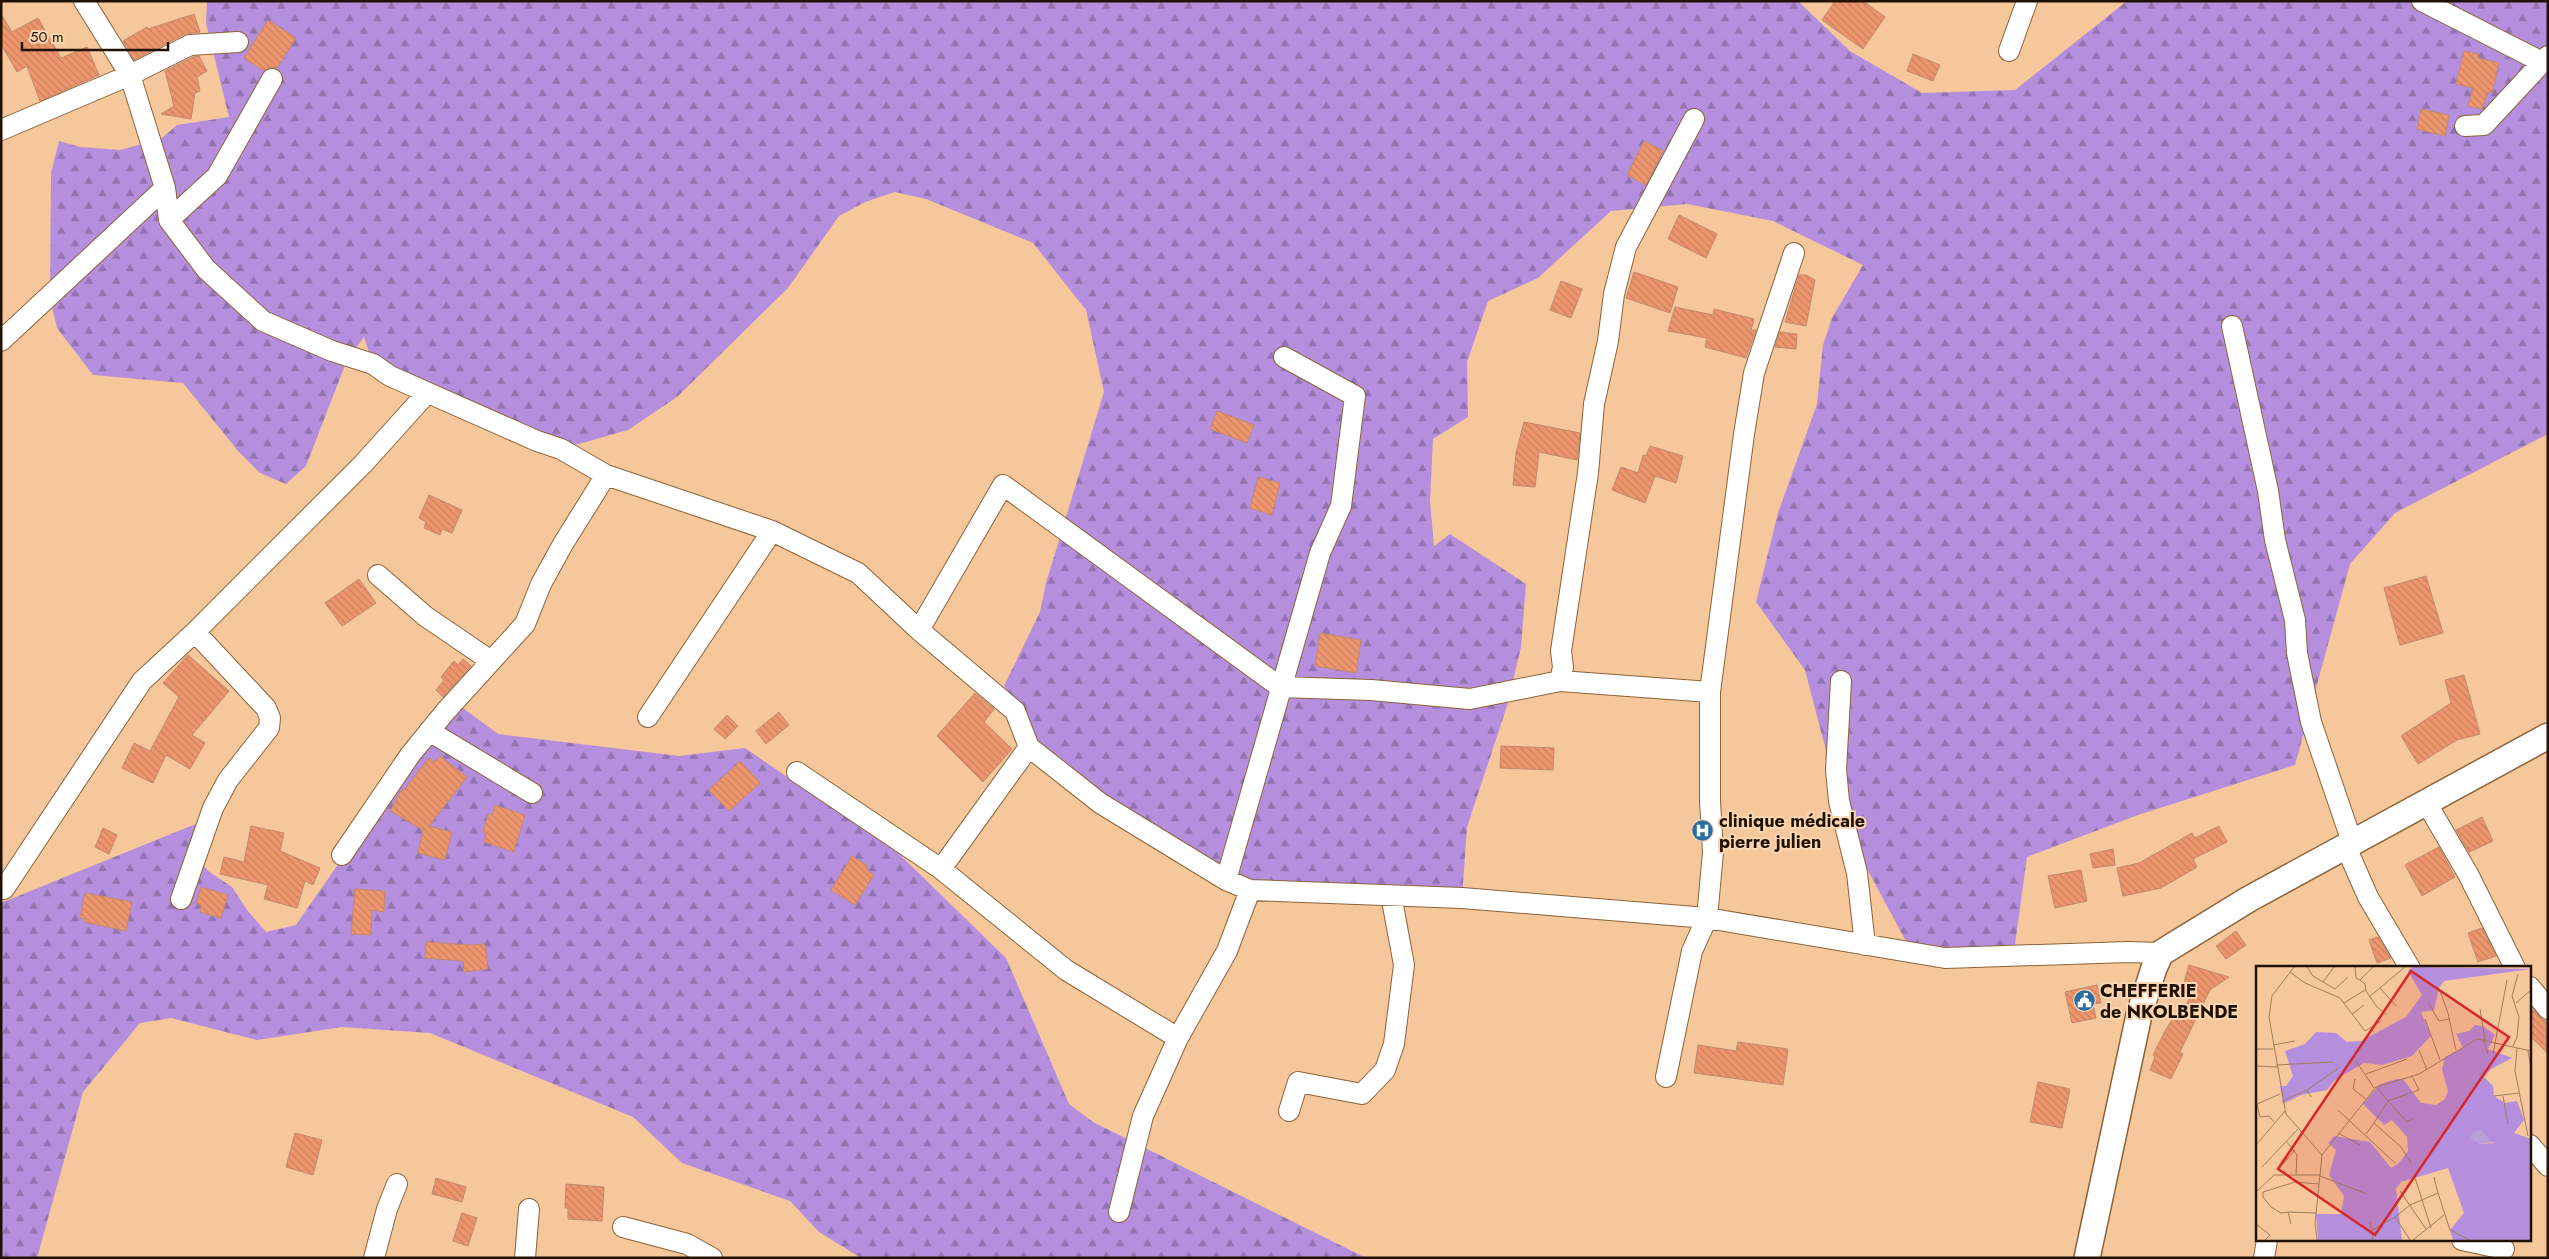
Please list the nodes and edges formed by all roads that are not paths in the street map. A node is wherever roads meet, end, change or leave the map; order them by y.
1 (84, 1) edge
2 (2027, 1) edge
3 (2422, 1) edge
4 (238, 42) dead end
5 (2009, 51) dead end
6 (2545, 59) edge
7 (130, 75) junction
8 (272, 79) dead end
9 (1694, 119) dead end
10 (2465, 126) dead end
11 (1, 130) edge
12 (165, 188) junction
13 (169, 220) junction
14 (1794, 253) dead end
15 (2232, 326) dead end
16 (1, 341) edge
17 (1284, 357) dead end
18 (428, 393) junction
19 (606, 475) junction
20 (772, 531) junction
21 (378, 575) dead end
22 (919, 630) junction
23 (195, 632) junction
24 (491, 661) junction
25 (1560, 681) junction
26 (1841, 681) dead end
27 (1280, 687) junction
28 (1710, 692) junction
29 (648, 717) dead end
30 (429, 731) junction
31 (2548, 736) edge
32 (1029, 747) junction
33 (797, 772) dead end
34 (532, 794) dead end
35 (2426, 802) junction
36 (2349, 845) junction
37 (342, 854) dead end
38 (941, 869) junction
39 (1226, 880) junction
40 (4, 889) dead end
41 (1250, 890) junction
42 (1391, 895) junction
43 (181, 899) dead end
44 (1708, 918) junction
45 (1865, 945) junction
46 (2161, 953) junction
47 (2409, 966) edge
48 (2513, 966) edge
49 (2532, 989) edge
50 (2548, 1009) edge
51 (1178, 1038) junction
52 (1666, 1077) dead end
53 (1289, 1111) dead end
54 (2532, 1148) edge
55 (2548, 1166) edge
56 (397, 1184) dead end
57 (529, 1209) dead end
58 (1120, 1212) dead end
59 (622, 1227) dead end
60 (2267, 1242) edge
61 (2471, 1242) edge
62 (2504, 1249) dead end
63 (374, 1258) edge
64 (526, 1258) edge
65 (712, 1258) edge
66 (2087, 1258) edge
67 (2264, 1258) edge

1 - 7 street
2 - 5 street
3 - 6 street
4 - 7 street
6 - 10 street
7 - 11 street
7 - 12 street
8 - 13 street
9 - 25 street
12 - 13 street
12 - 16 street
13 - 18 street
14 - 28 street
15 - 36 street
17 - 27 street
18 - 19 street
18 - 23 street
19 - 20 street
19 - 24 street
20 - 22 street
20 - 29 street
21 - 24 street
22 - 27 street
22 - 32 street
23 - 40 street
23 - 43 street
24 - 30 street
25 - 27 street
25 - 28 street
26 - 45 street
27 - 39 street
28 - 44 street
30 - 34 street
30 - 37 street
31 - 35 street
32 - 38 street
32 - 39 street
33 - 38 street
35 - 36 street
35 - 48 street
36 - 46 street
36 - 47 street
38 - 51 street
39 - 41 street
41 - 42 street
41 - 51 street
42 - 44 street
42 - 53 street
44 - 45 street
44 - 52 street
45 - 46 street
46 - 66 street
49 - 50 street
51 - 58 street
54 - 55 street
56 - 63 street
57 - 64 street
59 - 65 street
60 - 67 street
61 - 62 street

